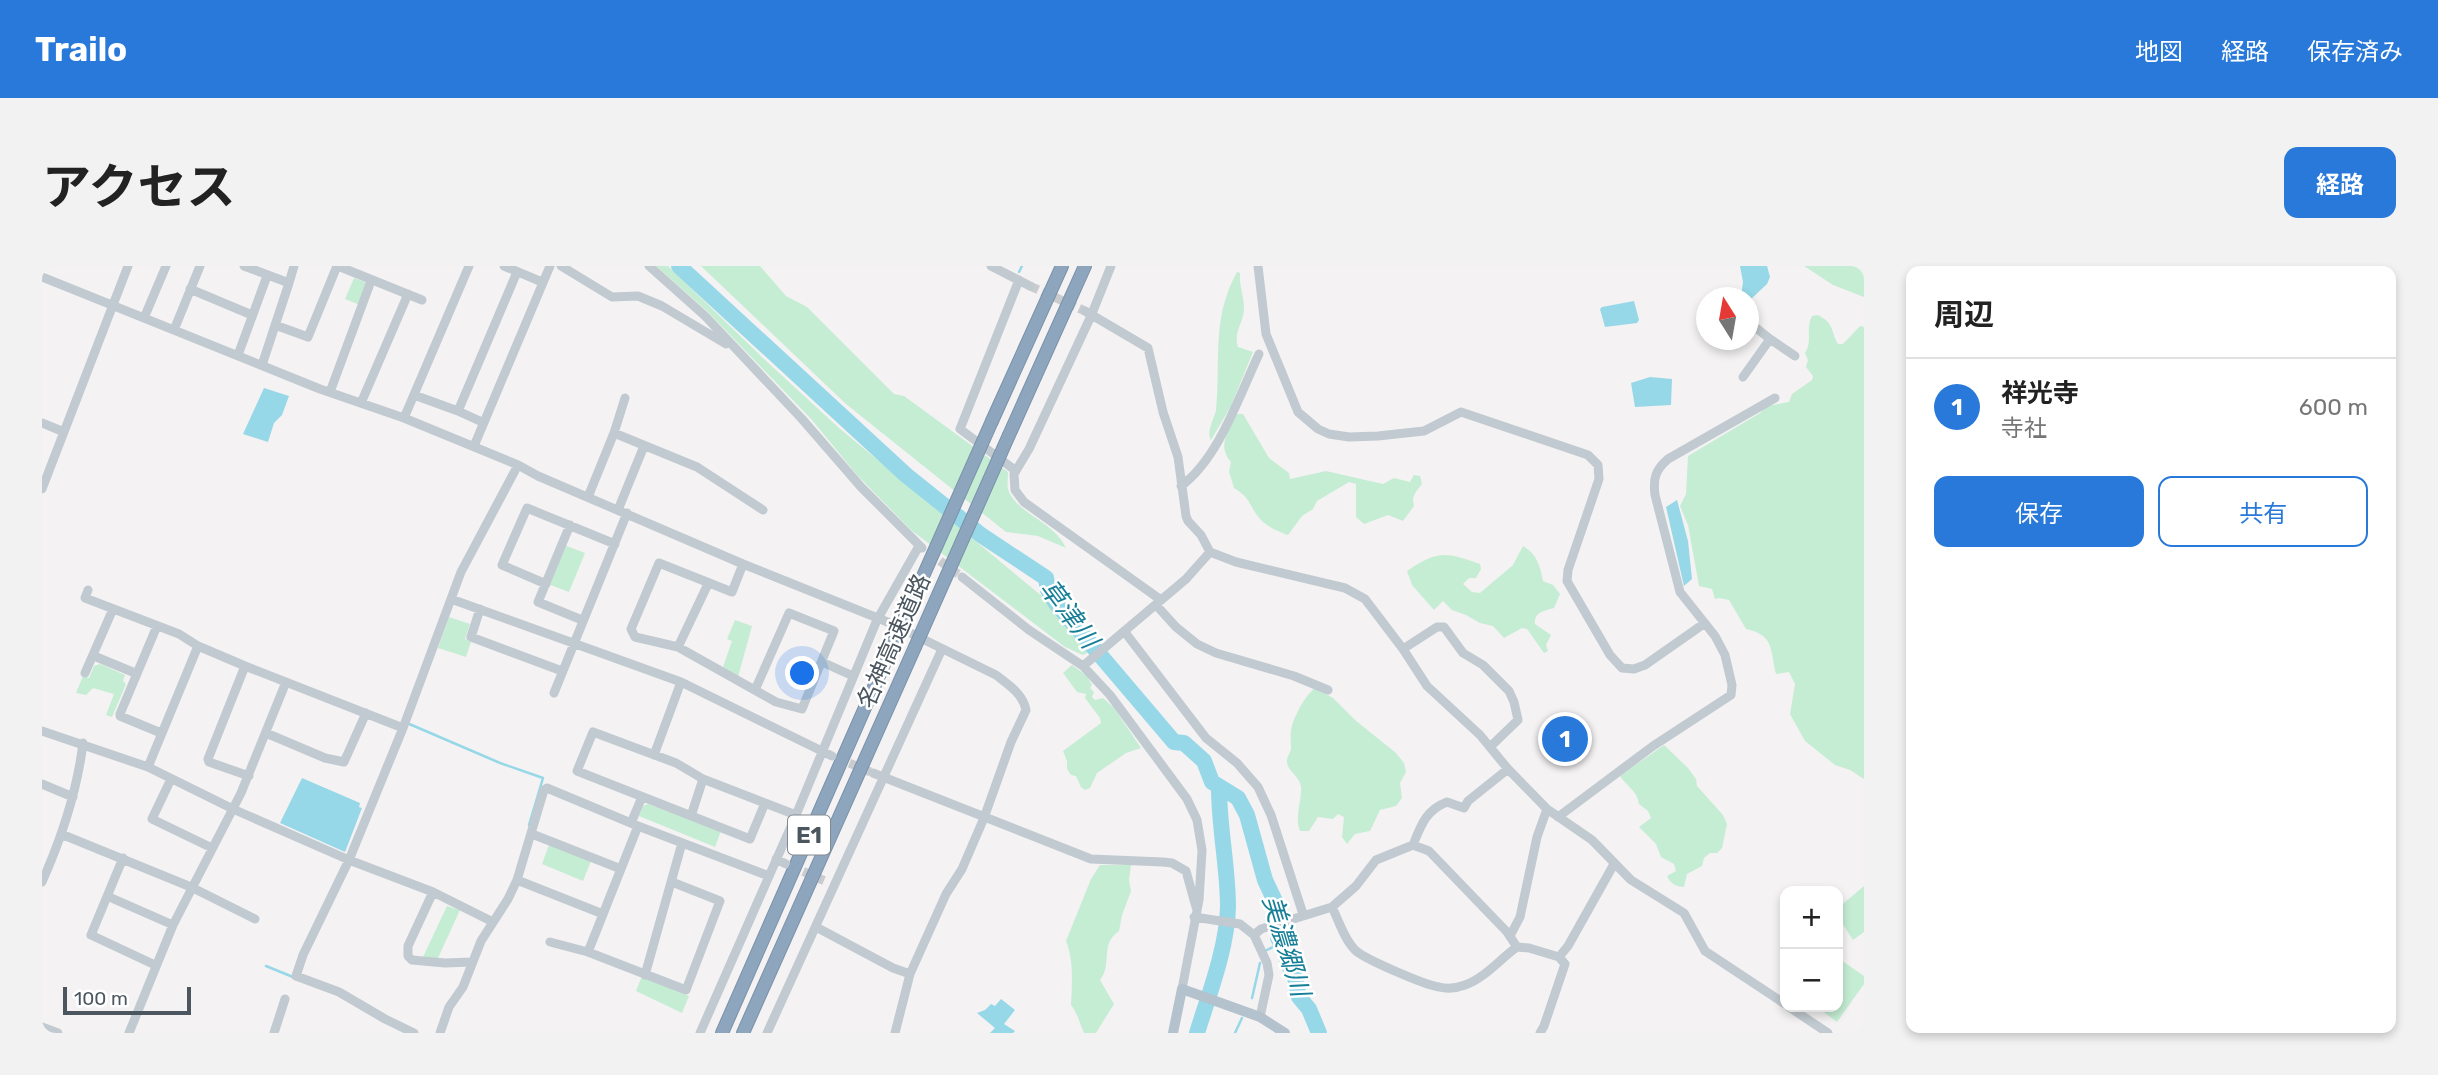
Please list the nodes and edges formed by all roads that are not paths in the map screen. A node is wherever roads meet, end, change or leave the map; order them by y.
1 (128, 266) edge
2 (166, 266) edge
3 (200, 266) edge
4 (244, 266) edge
5 (294, 266) edge
6 (337, 266) edge
7 (468, 266) edge
8 (504, 266) edge
9 (550, 266) edge
10 (561, 266) edge
11 (649, 266) edge
12 (990, 266) edge
13 (1062, 266) edge
14 (1085, 266) edge
15 (1111, 266) edge
16 (1258, 266) edge
17 (517, 272) junction
18 (267, 276) junction
19 (42, 277) edge
20 (1019, 280) junction
21 (371, 281) junction
22 (542, 282) junction
23 (289, 284) junction
24 (1030, 286) tunnel mouth
25 (190, 289) junction
26 (408, 294) junction
27 (422, 300) dead end
28 (113, 307) junction
29 (1088, 313) junction
30 (252, 315) junction
31 (144, 318) junction
32 (275, 325) junction
33 (174, 330) junction
34 (1759, 330) edge
35 (1770, 339) junction
36 (736, 351) junction
37 (1259, 354) dead end
38 (238, 355) junction
39 (1795, 356) dead end
40 (262, 365) junction
41 (1743, 377) dead end
42 (330, 392) junction
43 (414, 395) junction
44 (625, 398) dead end
45 (1775, 398) dead end
46 (361, 403) junction
47 (458, 411) junction
48 (404, 418) junction
49 (482, 422) junction
50 (42, 424) edge
51 (64, 432) junction
52 (614, 433) junction
53 (474, 446) junction
54 (644, 446) junction
55 (518, 465) junction
56 (1016, 471) junction
57 (1181, 486) junction
58 (42, 489) edge
59 (588, 497) junction
60 (763, 510) dead end
61 (623, 512) junction
62 (570, 525) junction
63 (615, 544) junction
64 (1210, 552) junction
65 (743, 564) junction
66 (962, 577) tunnel mouth
67 (546, 584) junction
68 (708, 584) junction
69 (88, 590) dead end
70 (451, 599) junction
71 (1156, 605) junction
72 (480, 608) junction
73 (113, 609) junction
74 (582, 620) junction
75 (877, 620) junction
76 (1705, 623) junction
77 (157, 626) junction
78 (1121, 633) junction
79 (573, 643) junction
80 (198, 646) junction
81 (678, 647) junction
82 (942, 649) junction
83 (1404, 649) junction
84 (94, 656) junction
85 (822, 662) junction
86 (245, 666) junction
87 (1083, 666) junction
88 (562, 671) junction
89 (85, 673) dead end
90 (135, 673) junction
91 (853, 676) junction
92 (286, 681) junction
93 (681, 682) junction
94 (755, 690) junction
95 (1328, 690) dead end
96 (554, 692) dead end
97 (366, 713) junction
98 (403, 727) junction
99 (42, 731) edge
100 (160, 733) junction
101 (266, 733) junction
102 (83, 743) junction
103 (1490, 747) junction
104 (822, 752) junction
105 (654, 755) junction
106 (832, 756) tunnel mouth
107 (148, 767) junction
108 (1508, 769) junction
109 (878, 775) junction
110 (249, 776) junction
111 (171, 779) junction
112 (703, 779) junction
113 (42, 784) edge
114 (73, 797) junction
115 (642, 797) junction
116 (765, 803) junction
117 (233, 809) junction
118 (1547, 809) junction
119 (796, 815) junction
120 (691, 816) junction
121 (1558, 817) junction
122 (984, 818) junction
123 (635, 825) junction
124 (61, 834) junction
125 (532, 834) junction
126 (682, 843) junction
127 (1413, 845) junction
128 (212, 848) junction
129 (124, 859) junction
130 (776, 859) junction
131 (349, 860) junction
132 (786, 864) tunnel mouth
133 (1614, 864) junction
134 (621, 869) junction
135 (769, 876) junction
136 (517, 880) junction
137 (42, 882) edge
138 (672, 882) junction
139 (191, 887) junction
140 (433, 892) junction
141 (107, 896) junction
142 (1332, 906) junction
143 (1195, 913) junction
144 (603, 914) junction
145 (1298, 916) junction
146 (254, 919) dead end
147 (493, 922) junction
148 (173, 925) junction
149 (816, 927) junction
150 (1257, 932) junction
151 (1510, 936) junction
152 (550, 942) dead end
153 (1517, 947) junction
154 (588, 952) junction
155 (1559, 957) junction
156 (471, 962) junction
157 (156, 965) junction
158 (910, 974) junction
159 (645, 975) junction
160 (1182, 989) junction
161 (285, 999) dead end
162 (1780, 1000) edge
163 (1796, 1012) edge
164 (1260, 1017) junction
165 (42, 1027) edge
166 (1823, 1032) edge
167 (58, 1033) edge
168 (129, 1033) edge
169 (274, 1033) edge
170 (414, 1033) edge
171 (440, 1033) edge
172 (700, 1033) edge
173 (722, 1033) edge
174 (743, 1033) edge
175 (767, 1033) edge
176 (895, 1033) edge
177 (1173, 1033) edge
178 (1284, 1033) edge
179 (1540, 1033) edge

1 - 28 street
2 - 31 street
3 - 25 street
4 - 18 street
5 - 23 street
6 - 21 street
6 - 32 street
7 - 43 street
8 - 17 street
9 - 22 street
10 - 36 street
11 - 36 street
12 - 20 street
13 - 173 highway, 名神高速道路 / E1, bridge
14 - 174 highway, 名神高速道路 / E1, bridge
15 - 29 street
16 - 76 street
17 - 22 street
17 - 47 street
18 - 23 street
18 - 30 street
19 - 28 street
20 - 24 street
20 - 56 street
21 - 26 street
21 - 42 street
22 - 49 street
23 - 32 street
25 - 30 street
25 - 33 street
26 - 27 street
26 - 46 street
28 - 31 street
28 - 51 street
29 - 56 street
29 - 57 street
30 - 38 street
31 - 33 street
32 - 40 street
33 - 38 street
34 - 35 street
35 - 39 street
35 - 41 street
36 - 75 street
37 - 57 street
38 - 40 street
40 - 42 street
42 - 46 street
43 - 47 street
43 - 48 street
44 - 52 street
45 - 76 street
46 - 48 street
47 - 49 street
48 - 53 street
49 - 53 street
50 - 51 street
51 - 58 street
52 - 54 street
52 - 59 street
53 - 55 street
54 - 60 street
54 - 61 street
55 - 59 street
55 - 70 street
56 - 71 street
57 - 64 street
59 - 61 street
61 - 63 street
61 - 65 street
62 - 63 street
62 - 67 street
62 - 67 street
63 - 74 street
64 - 71 street
64 - 83 street
65 - 68 street
65 - 75 street
66 - 87 street
67 - 74 street
68 - 81 street
68 - 81 street
69 - 73 street
70 - 72 street
70 - 98 street
71 - 78 street
71 - 95 street
72 - 79 street
72 - 88 street
73 - 77 street
73 - 84 street
74 - 79 street
75 - 82 street
75 - 91 street
76 - 121 street
77 - 80 street
77 - 90 street
78 - 87 street
78 - 145 street
79 - 88 street
79 - 93 street
80 - 86 street
80 - 100 street
81 - 94 street
82 - 109 street
82 - 122 street
83 - 103 street
83 - 103 street
84 - 89 street
84 - 90 street
85 - 91 street
85 - 94 street
85 - 94 street
86 - 92 street
86 - 110 street
87 - 143 street
88 - 96 street
90 - 100 street
91 - 104 street
92 - 97 street
92 - 101 street
93 - 104 street
93 - 105 street
97 - 98 street
97 - 101 street
98 - 131 street
99 - 102 street
100 - 107 street
101 - 110 street
102 - 107 street
102 - 114 street
103 - 108 street
104 - 106 street
104 - 119 street
105 - 112 street
105 - 115 street
107 - 111 street
108 - 118 street
108 - 127 street
109 - 122 street
109 - 149 street
110 - 117 street
111 - 117 street
111 - 128 street
112 - 116 street
112 - 120 street
113 - 114 street
114 - 124 street
115 - 120 street
115 - 123 street
116 - 119 street
116 - 120 street
117 - 128 street
117 - 131 street
118 - 121 street
118 - 151 street
119 - 130 street
121 - 133 street
122 - 143 street
122 - 158 street
123 - 125 street
123 - 126 street
123 - 134 street
124 - 129 street
124 - 137 street
125 - 134 street
125 - 136 street
126 - 135 street
126 - 138 street
127 - 142 street
127 - 151 street
128 - 139 street
129 - 139 street
129 - 141 street
130 - 132 street
130 - 135 street
131 - 140 street
131 - 170 street
133 - 155 street
133 - 162 street
134 - 144 street
135 - 172 street
136 - 144 street
136 - 147 street
138 - 159 street
138 - 159 street
139 - 146 street
139 - 148 street
140 - 147 street
140 - 156 street
141 - 148 street
141 - 157 street
142 - 145 street
142 - 153 street
143 - 150 street
143 - 160 street
144 - 154 street
145 - 150 street
147 - 156 street
148 - 157 street
149 - 158 street
149 - 175 street
150 - 164 street
151 - 153 street
152 - 154 street
153 - 155 street
154 - 159 street
155 - 179 street
156 - 171 street
157 - 168 street
158 - 176 street
160 - 164 main road
160 - 177 main road
161 - 169 street
163 - 166 street
164 - 178 main road
165 - 167 street

